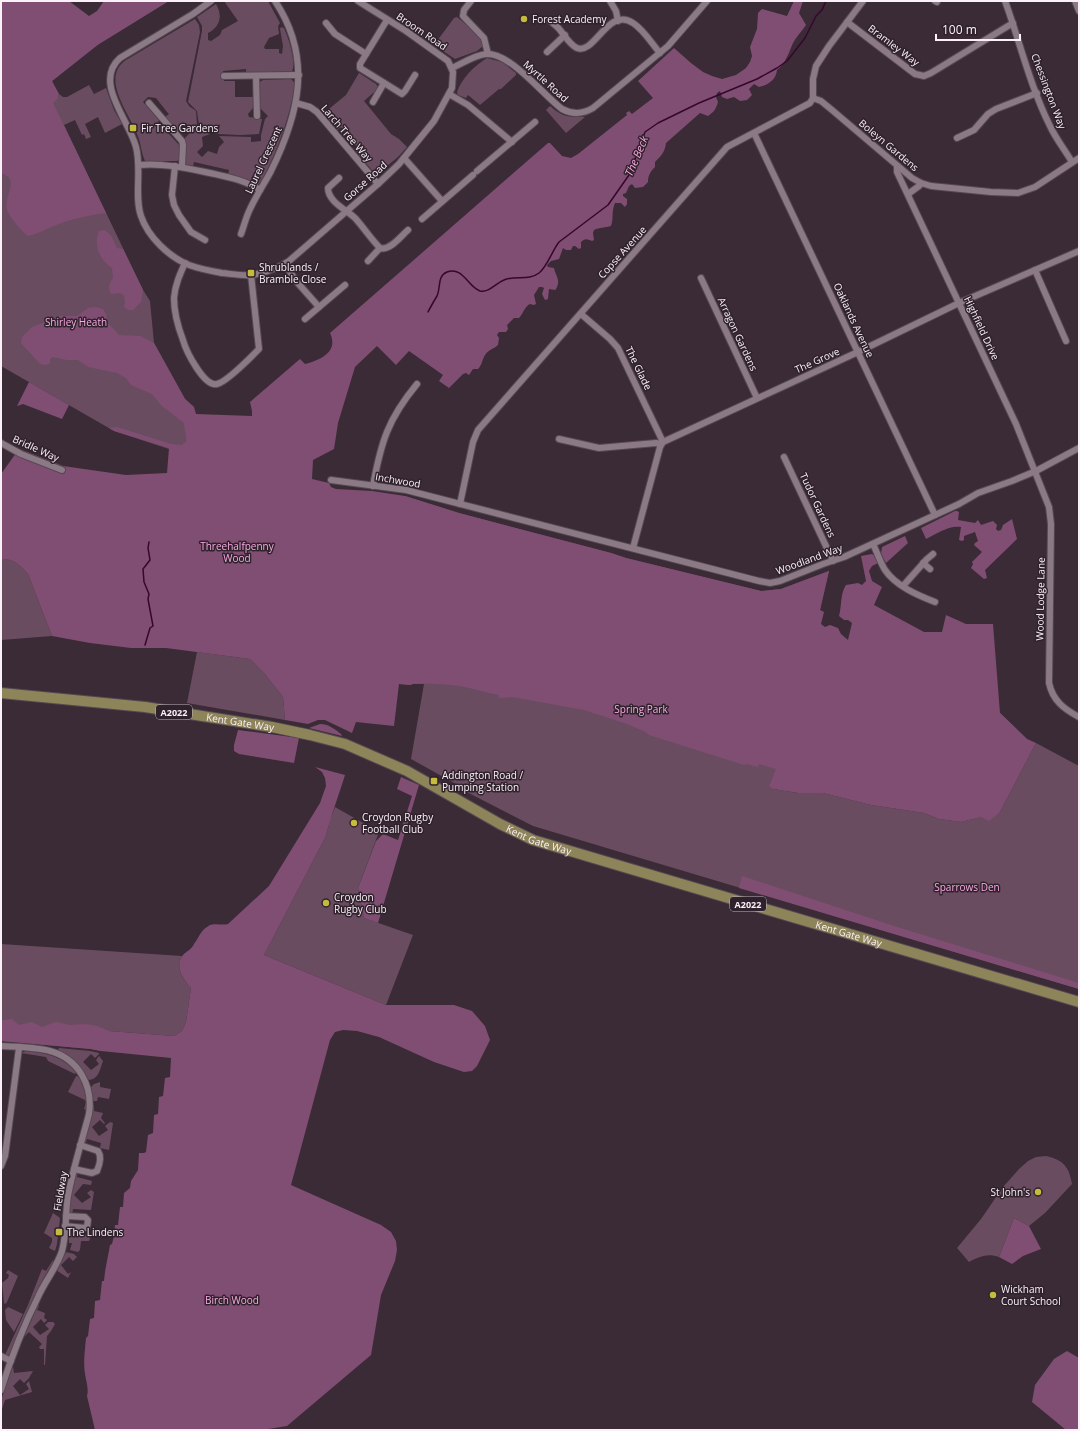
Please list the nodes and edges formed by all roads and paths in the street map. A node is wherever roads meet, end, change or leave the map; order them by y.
1 (211, 1) edge
2 (275, 1) edge
3 (358, 1) edge
4 (471, 1) edge
5 (610, 1) edge
6 (707, 1) edge
7 (863, 1) edge
8 (1005, 1) edge
9 (1076, 1) edge
10 (1079, 11) edge
11 (387, 20) junction
12 (549, 20) dead end
13 (618, 21) junction
14 (847, 22) junction
15 (326, 23) dead end
16 (1013, 23) junction
17 (565, 35) junction
18 (548, 52) dead end
19 (660, 53) junction
20 (366, 54) junction
21 (488, 54) junction
22 (452, 68) junction
23 (299, 75) junction
24 (415, 75) dead end
25 (224, 76) dead end
26 (256, 76) junction
27 (384, 83) junction
28 (1036, 93) junction
29 (449, 94) junction
30 (813, 98) junction
31 (373, 102) dead end
32 (149, 103) dead end
33 (296, 103) junction
34 (257, 116) dead end
35 (535, 122) dead end
36 (754, 133) junction
37 (957, 138) dead end
38 (512, 142) junction
39 (404, 158) junction
40 (1079, 158) edge
41 (1072, 162) junction
42 (139, 165) junction
43 (178, 166) junction
44 (897, 166) junction
45 (339, 178) dead end
46 (921, 183) junction
47 (378, 184) junction
48 (260, 190) junction
49 (908, 194) junction
50 (442, 201) junction
51 (346, 211) junction
52 (422, 219) dead end
53 (408, 230) dead end
54 (241, 234) dead end
55 (205, 240) dead end
56 (380, 248) junction
57 (1079, 250) edge
58 (368, 261) dead end
59 (185, 263) junction
60 (285, 264) junction
61 (1035, 270) junction
62 (251, 275) junction
63 (701, 278) dead end
64 (345, 285) dead end
65 (959, 303) junction
66 (319, 307) junction
67 (581, 314) junction
68 (305, 319) dead end
69 (1066, 341) dead end
70 (858, 352) junction
71 (407, 385) dead end
72 (757, 398) junction
73 (558, 439) dead end
74 (1, 443) edge
75 (662, 443) junction
76 (1079, 448) edge
77 (784, 457) dead end
78 (62, 470) dead end
79 (1036, 471) junction
80 (331, 480) dead end
81 (374, 486) junction
82 (460, 504) junction
83 (935, 515) junction
84 (873, 544) junction
85 (633, 548) junction
86 (933, 554) dead end
87 (833, 561) junction
88 (923, 562) junction
89 (930, 569) dead end
90 (903, 586) junction
91 (935, 602) dead end
92 (1, 693) edge
93 (1079, 717) edge
94 (1079, 1002) edge
95 (1, 1046) edge
96 (19, 1048) junction
97 (80, 1146) junction
98 (1, 1166) edge
99 (74, 1169) junction
100 (66, 1216) junction
101 (66, 1226) junction
102 (1, 1356) edge
103 (11, 1361) junction
104 (1, 1390) edge

1 - 42 street, Gorse Road
2 - 23 street, Laurel Crescent
3 - 11 street, Broom Road
4 - 21 street
5 - 13 street
6 - 19 street
7 - 14 street
8 - 16 street, Chessington Way
9 - 10 street
11 - 20 street
11 - 22 street, Broom Road
12 - 17 street
13 - 17 street
13 - 19 street
14 - 16 street, Bramley Way
14 - 30 street
15 - 20 street
16 - 28 street, Chessington Way
17 - 18 street
19 - 21 street, Myrtle Road
20 - 27 street
21 - 22 street
22 - 29 street, Gorse Road
23 - 26 street
23 - 33 street, Laurel Crescent
24 - 27 street
25 - 26 street
26 - 34 street
27 - 31 street
28 - 37 street
28 - 41 street, Chessington Way
29 - 38 street
29 - 39 street, Gorse Road
30 - 36 street, Copse Avenue
30 - 44 street, Boleyn Gardens
32 - 43 street
33 - 47 street, Larch Tree Way
33 - 48 street, Laurel Crescent
35 - 38 street
36 - 67 street, Copse Avenue
36 - 70 street, Oaklands Avenue
38 - 50 street
39 - 47 street, Gorse Road
39 - 50 street
40 - 41 street
41 - 46 street, Boleyn Gardens
42 - 43 street
42 - 59 street, Gorse Road
43 - 48 street
43 - 55 street
44 - 46 street, Boleyn Gardens
44 - 49 street, Highfield Drive
45 - 51 street
46 - 49 street
47 - 51 street, Gorse Road
48 - 54 street, Laurel Crescent
49 - 65 street, Highfield Drive
50 - 52 street
51 - 56 street
51 - 60 street, Gorse Road
53 - 56 street
56 - 58 street
57 - 61 street, The Grove
59 - 62 street, Gorse Road
59 - 62 street
60 - 62 street, Gorse Road
60 - 66 street
61 - 65 street, The Grove
61 - 69 street
63 - 72 street, Arragon Gardens
64 - 66 street
65 - 70 street, The Grove
65 - 79 street, Highfield Drive
66 - 68 street
67 - 75 street, The Glade
67 - 82 street, Copse Avenue
70 - 72 street, The Grove
70 - 83 street, Oaklands Avenue
71 - 81 street
72 - 75 street, The Grove
73 - 75 street
74 - 78 street, Bridle Way
75 - 85 street
76 - 79 street, Woodland Way
77 - 87 street, Tudor Gardens
79 - 83 street, Woodland Way
79 - 93 street, Wood Lodge Lane
80 - 81 street, Inchwood
81 - 82 street, Inchwood
82 - 85 street, Woodland Way
83 - 84 street, Woodland Way
84 - 87 street, Woodland Way
84 - 90 street
85 - 87 street, Woodland Way
86 - 88 street
88 - 89 street
88 - 90 street
90 - 91 street
92 - 94 main road, Kent Gate Way / A2022
95 - 96 street, Fieldway
96 - 97 street, Fieldway
96 - 98 street
97 - 99 street, Fieldway
97 - 99 street
99 - 100 street, Fieldway
100 - 101 street, Fieldway
100 - 101 street
101 - 103 street, Fieldway
102 - 103 street
103 - 104 street, Fieldway

